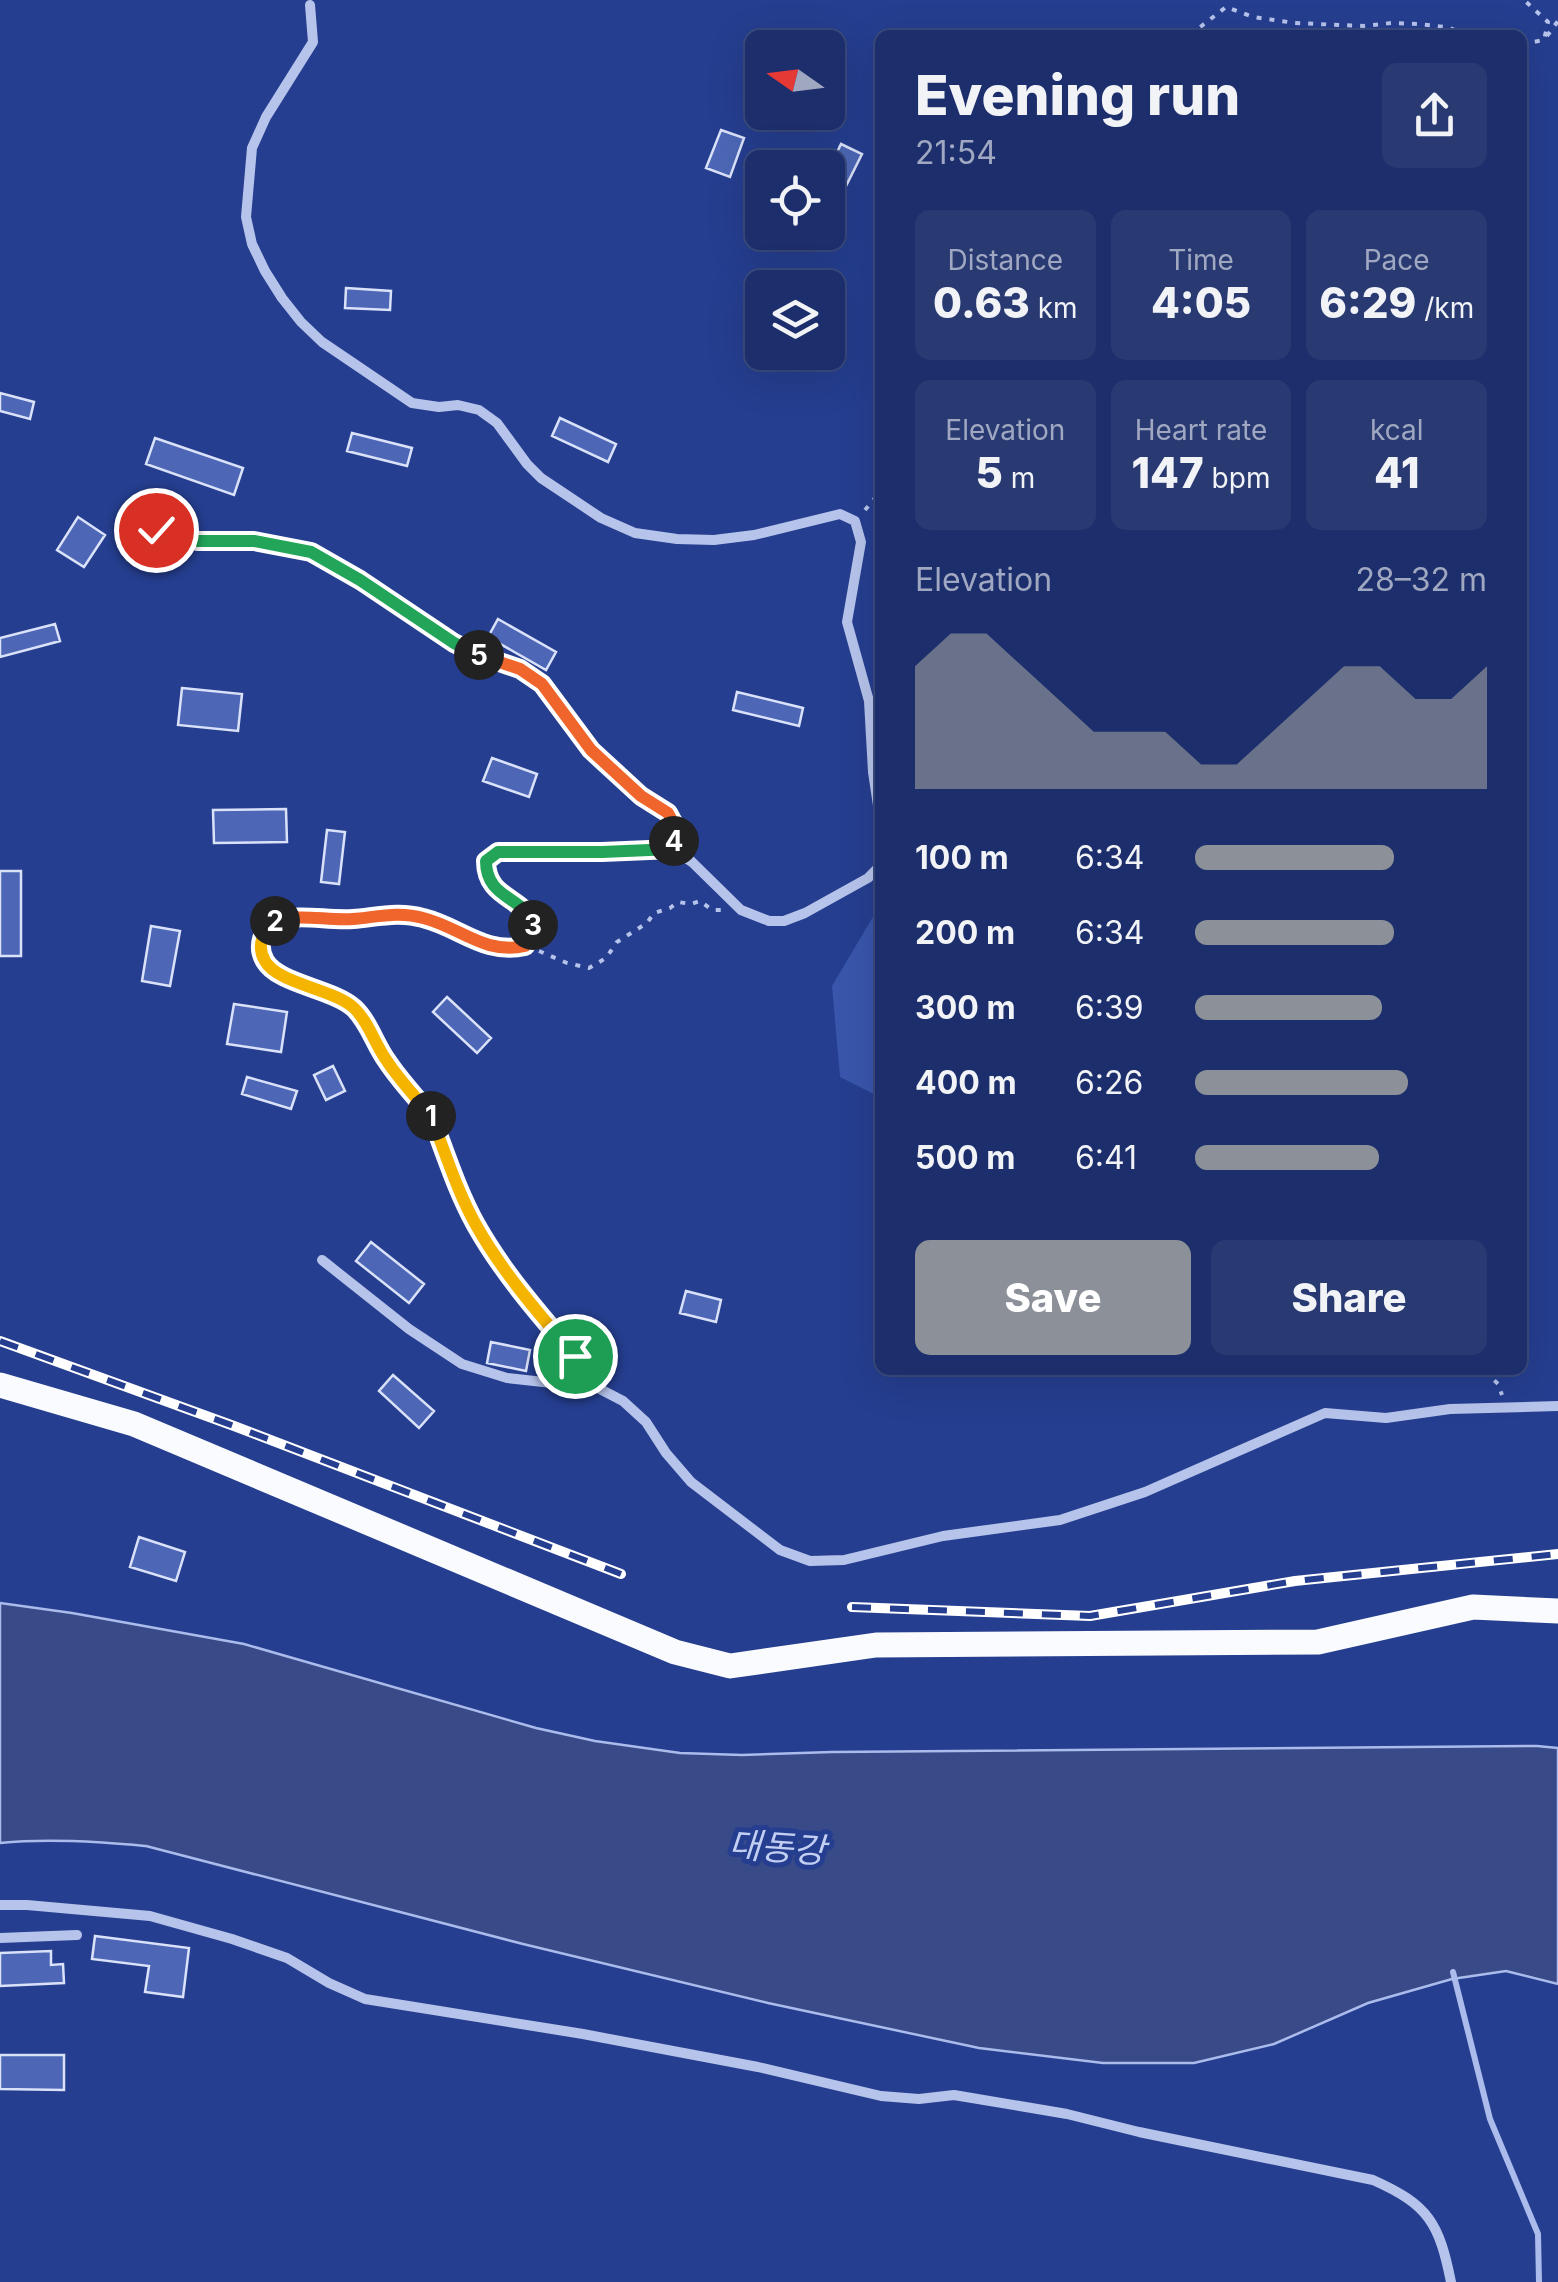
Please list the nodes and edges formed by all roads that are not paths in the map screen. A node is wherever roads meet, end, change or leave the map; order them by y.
1 (310, 5) dead end
2 (156, 530) dead end
3 (875, 780) edge
4 (673, 849) junction
5 (875, 871) edge
6 (322, 1260) dead end
7 (0, 1385) edge
8 (598, 1388) junction
9 (1558, 1406) edge
10 (1558, 1611) edge
11 (0, 1904) edge
12 (77, 1935) dead end
13 (0, 1938) edge
14 (1450, 2282) edge

1 - 3 street
2 - 4 street
4 - 5 street
4 - 8 street
6 - 8 street
7 - 10 main road
8 - 9 street
11 - 14 street
12 - 13 street

